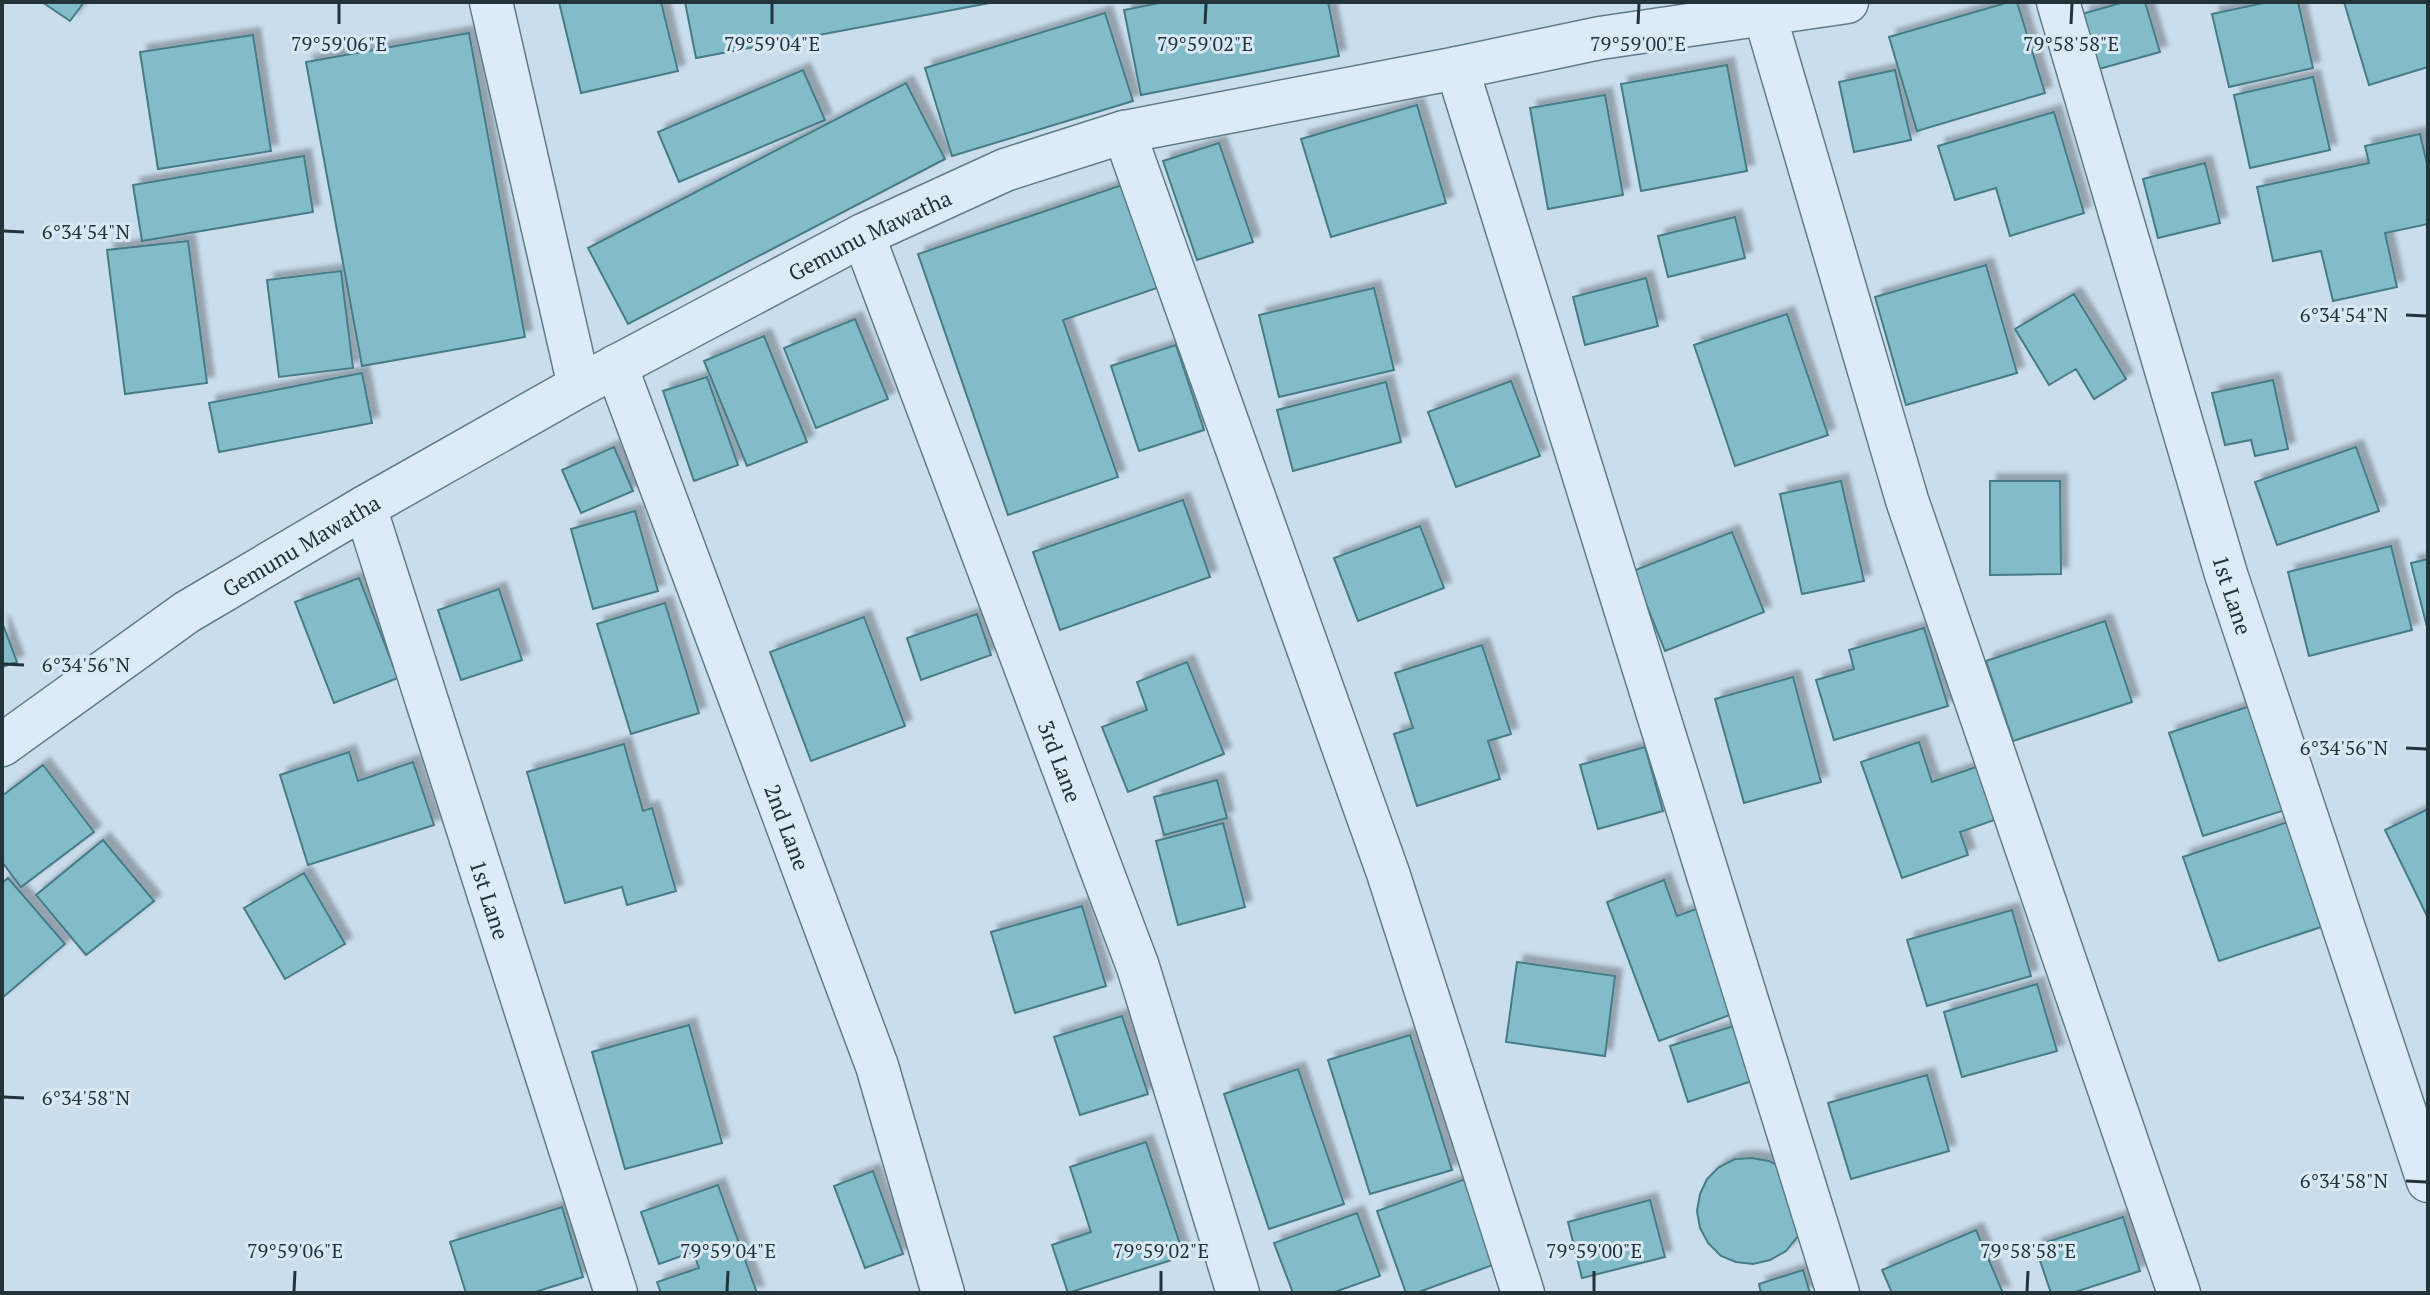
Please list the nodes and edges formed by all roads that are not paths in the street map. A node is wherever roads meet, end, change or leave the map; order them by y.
1 (491, 2) edge
2 (1847, 2) edge
3 (2058, 2) edge
4 (1762, 8) edge
5 (1457, 68) junction
6 (1124, 132) junction
7 (863, 235) junction
8 (616, 366) junction
9 (579, 386) junction
10 (365, 507) junction
11 (2, 745) edge
12 (2428, 1181) edge
13 (616, 1293) edge
14 (943, 1293) edge
15 (1238, 1293) edge
16 (1523, 1293) edge
17 (1838, 1293) edge
18 (2179, 1293) edge

1 - 9 street
2 - 4 street, Gemunu Mawatha
3 - 12 street, 1st Lane
4 - 5 street, Gemunu Mawatha
4 - 18 street
5 - 6 street, Gemunu Mawatha
5 - 17 street
6 - 7 street, Gemunu Mawatha
6 - 16 street
7 - 8 street, Gemunu Mawatha
7 - 15 street, 3rd Lane
8 - 9 street, Gemunu Mawatha
8 - 14 street, 2nd Lane
9 - 10 street, Gemunu Mawatha
10 - 11 street, Gemunu Mawatha
10 - 13 street, 1st Lane

